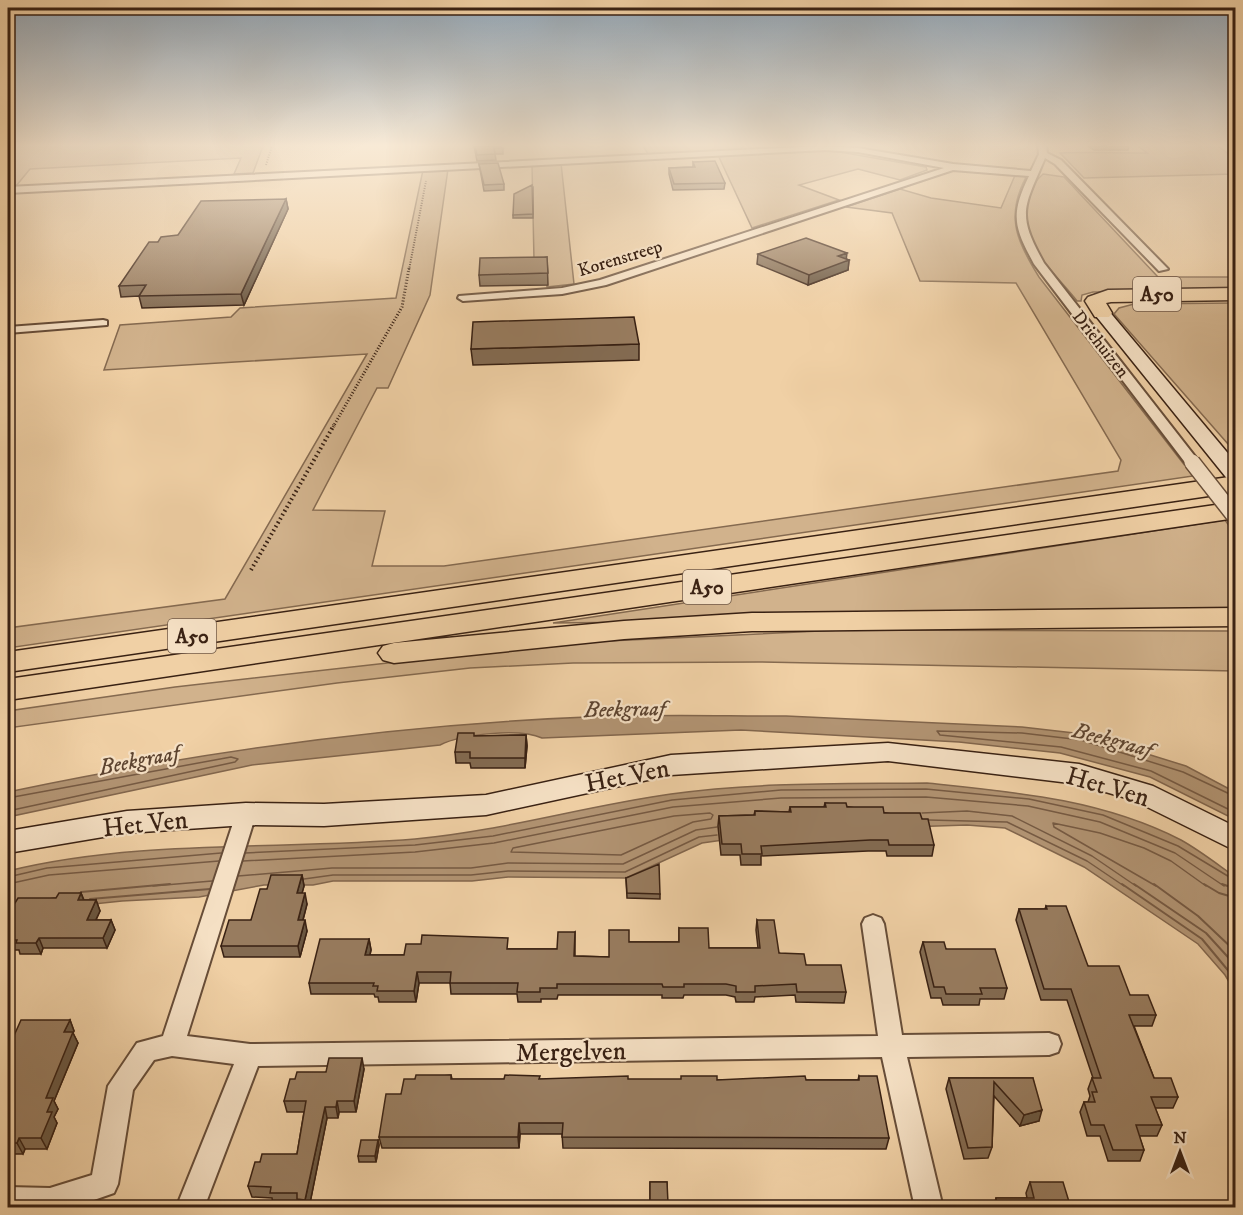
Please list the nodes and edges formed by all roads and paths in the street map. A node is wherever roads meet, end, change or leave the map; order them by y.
1 (422, 203) edge
2 (845, 203) edge
3 (1021, 203) edge
4 (1098, 203) edge
5 (1163, 269) dead end
6 (1236, 294) edge
7 (463, 298) dead end
8 (1236, 301) edge
9 (1102, 313) junction
10 (103, 323) dead end
11 (8, 330) edge
12 (1230, 471) edge
13 (1236, 484) edge
14 (1183, 491) junction
15 (1236, 510) edge
16 (1236, 518) edge
17 (251, 570) dead end
18 (1236, 617) edge
19 (8, 662) edge
20 (178, 665) junction
21 (8, 690) edge
22 (242, 827) junction
23 (1236, 840) edge
24 (8, 842) edge
25 (873, 924) dead end
26 (1049, 1044) dead end
27 (172, 1045) junction
28 (892, 1046) junction
29 (250, 1055) junction
30 (8, 1200) edge
31 (50, 1204) edge
32 (190, 1208) edge
33 (929, 1208) edge

1 - 17 path
2 - 7 street, Korenstreep
3 - 16 street, Driehuizen, bridge
4 - 5 street, Driehuizen
6 - 9 highway, A50
8 - 9 highway, A50
9 - 12 street, Driehuizen
10 - 11 street
12 - 14 highway, A50
13 - 14 highway, A50
14 - 19 highway, A50
15 - 20 highway, A50
18 - 20 highway, A50
20 - 21 highway, A50
22 - 23 street, Het Ven
22 - 24 street, Het Ven
22 - 27 street
25 - 28 street
26 - 28 street, Mergelven
27 - 29 street, Mergelven
27 - 31 street
28 - 29 street, Mergelven
28 - 33 street
29 - 32 street
30 - 31 street

